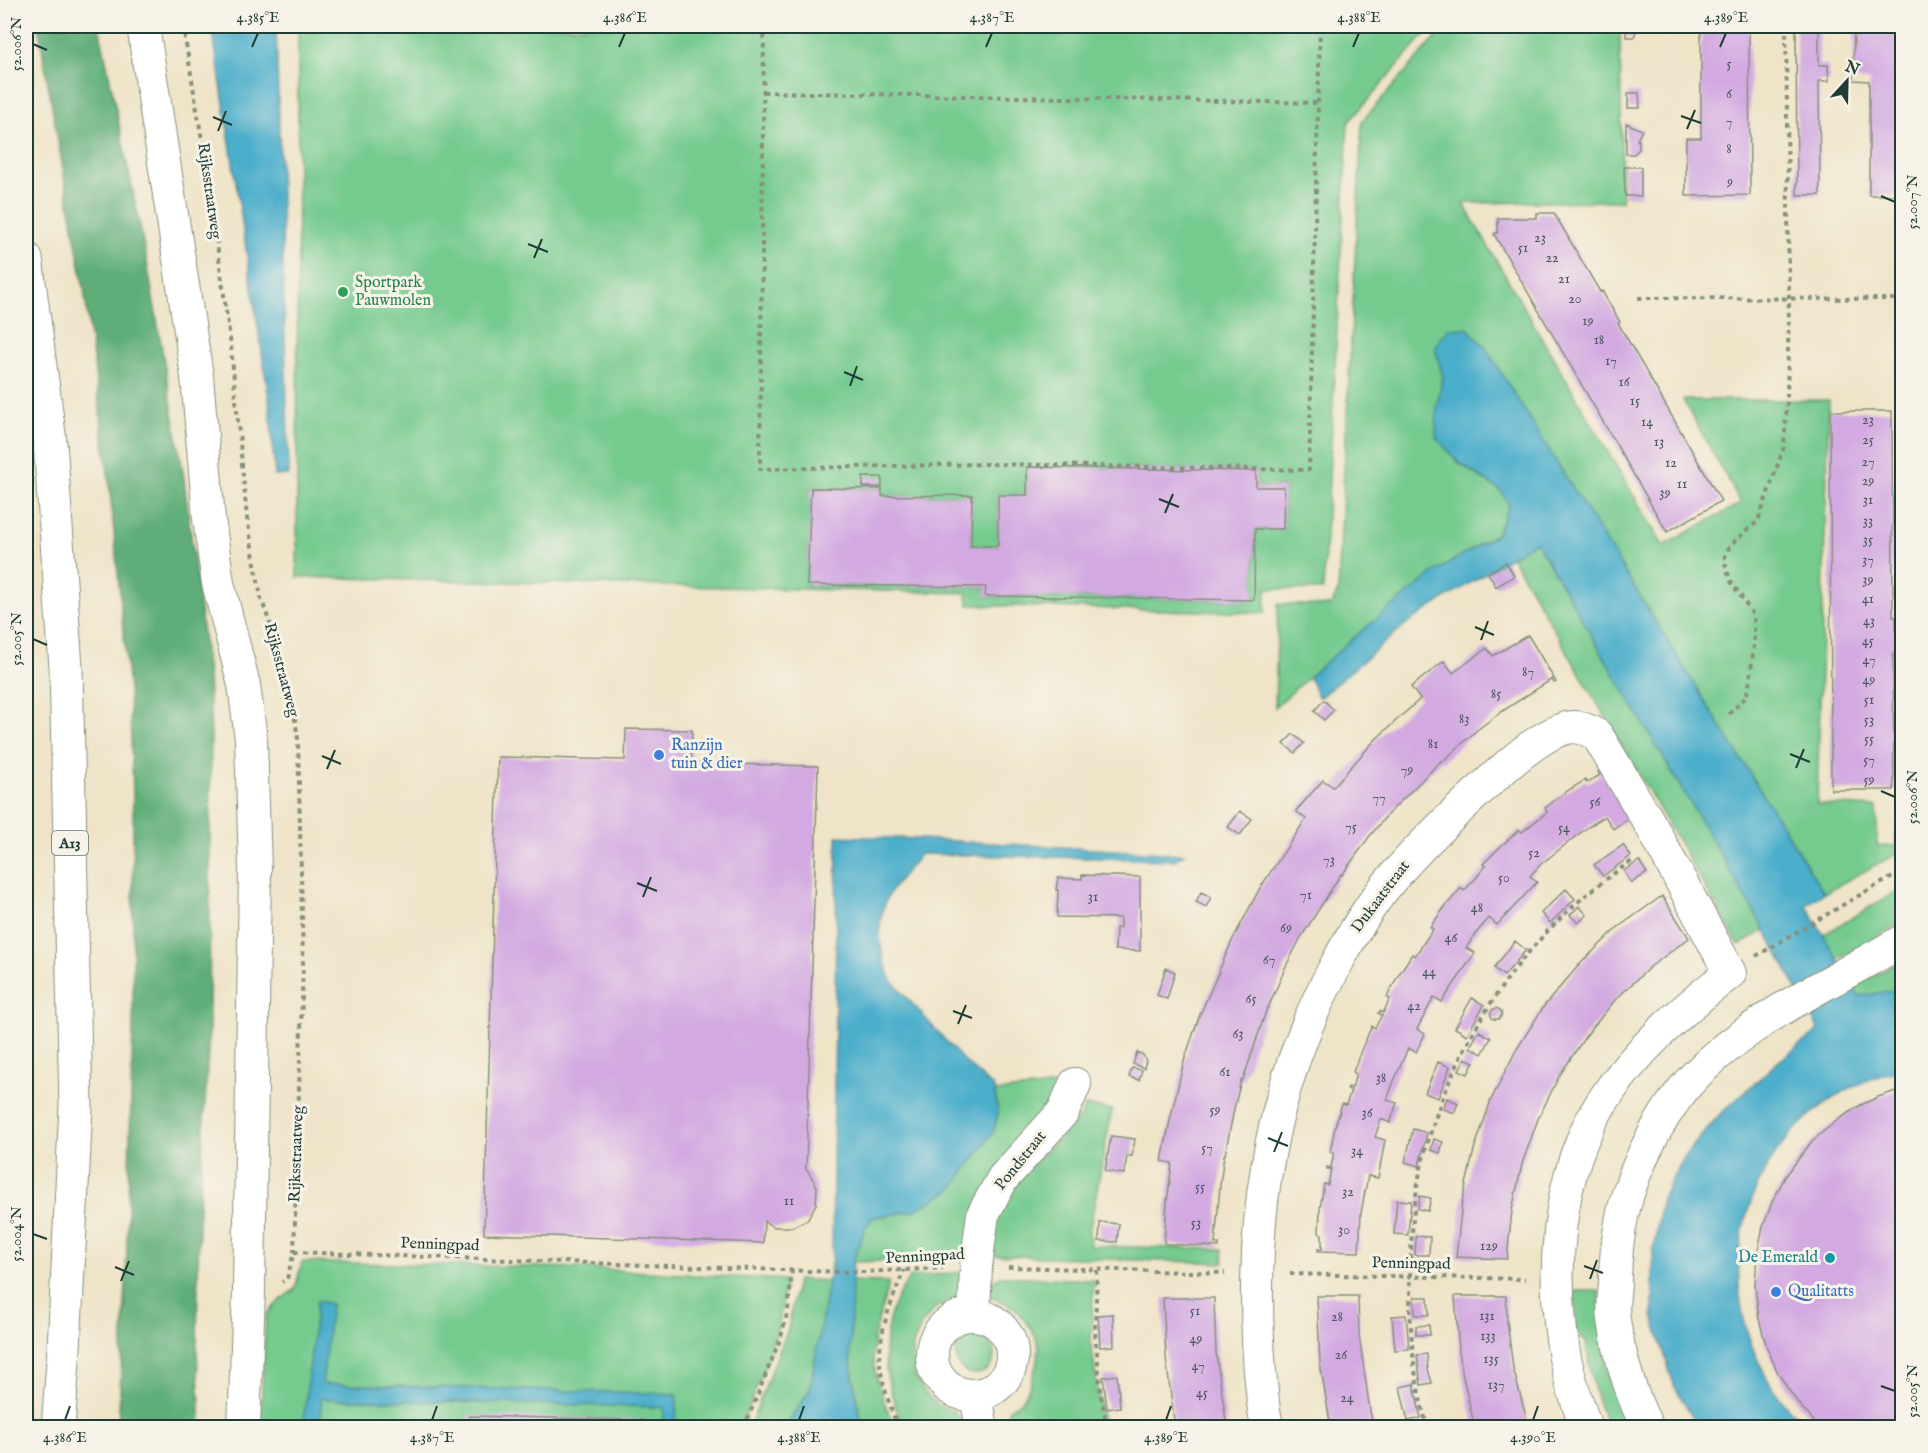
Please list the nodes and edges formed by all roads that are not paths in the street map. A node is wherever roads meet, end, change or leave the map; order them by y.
1 (143, 26) edge
2 (26, 259) edge
3 (1899, 943) edge
4 (1075, 1084) dead end
5 (974, 1315) junction
6 (976, 1396) junction
7 (58, 1428) edge
8 (244, 1428) edge
9 (982, 1428) edge
10 (1268, 1428) edge
11 (1586, 1428) edge
12 (1648, 1428) edge

1 - 8 street
2 - 7 highway, A13
3 - 12 street
4 - 5 street, Pondstraat
5 - 6 street
5 - 6 street
6 - 9 street
10 - 11 street, Dukaatstraat

